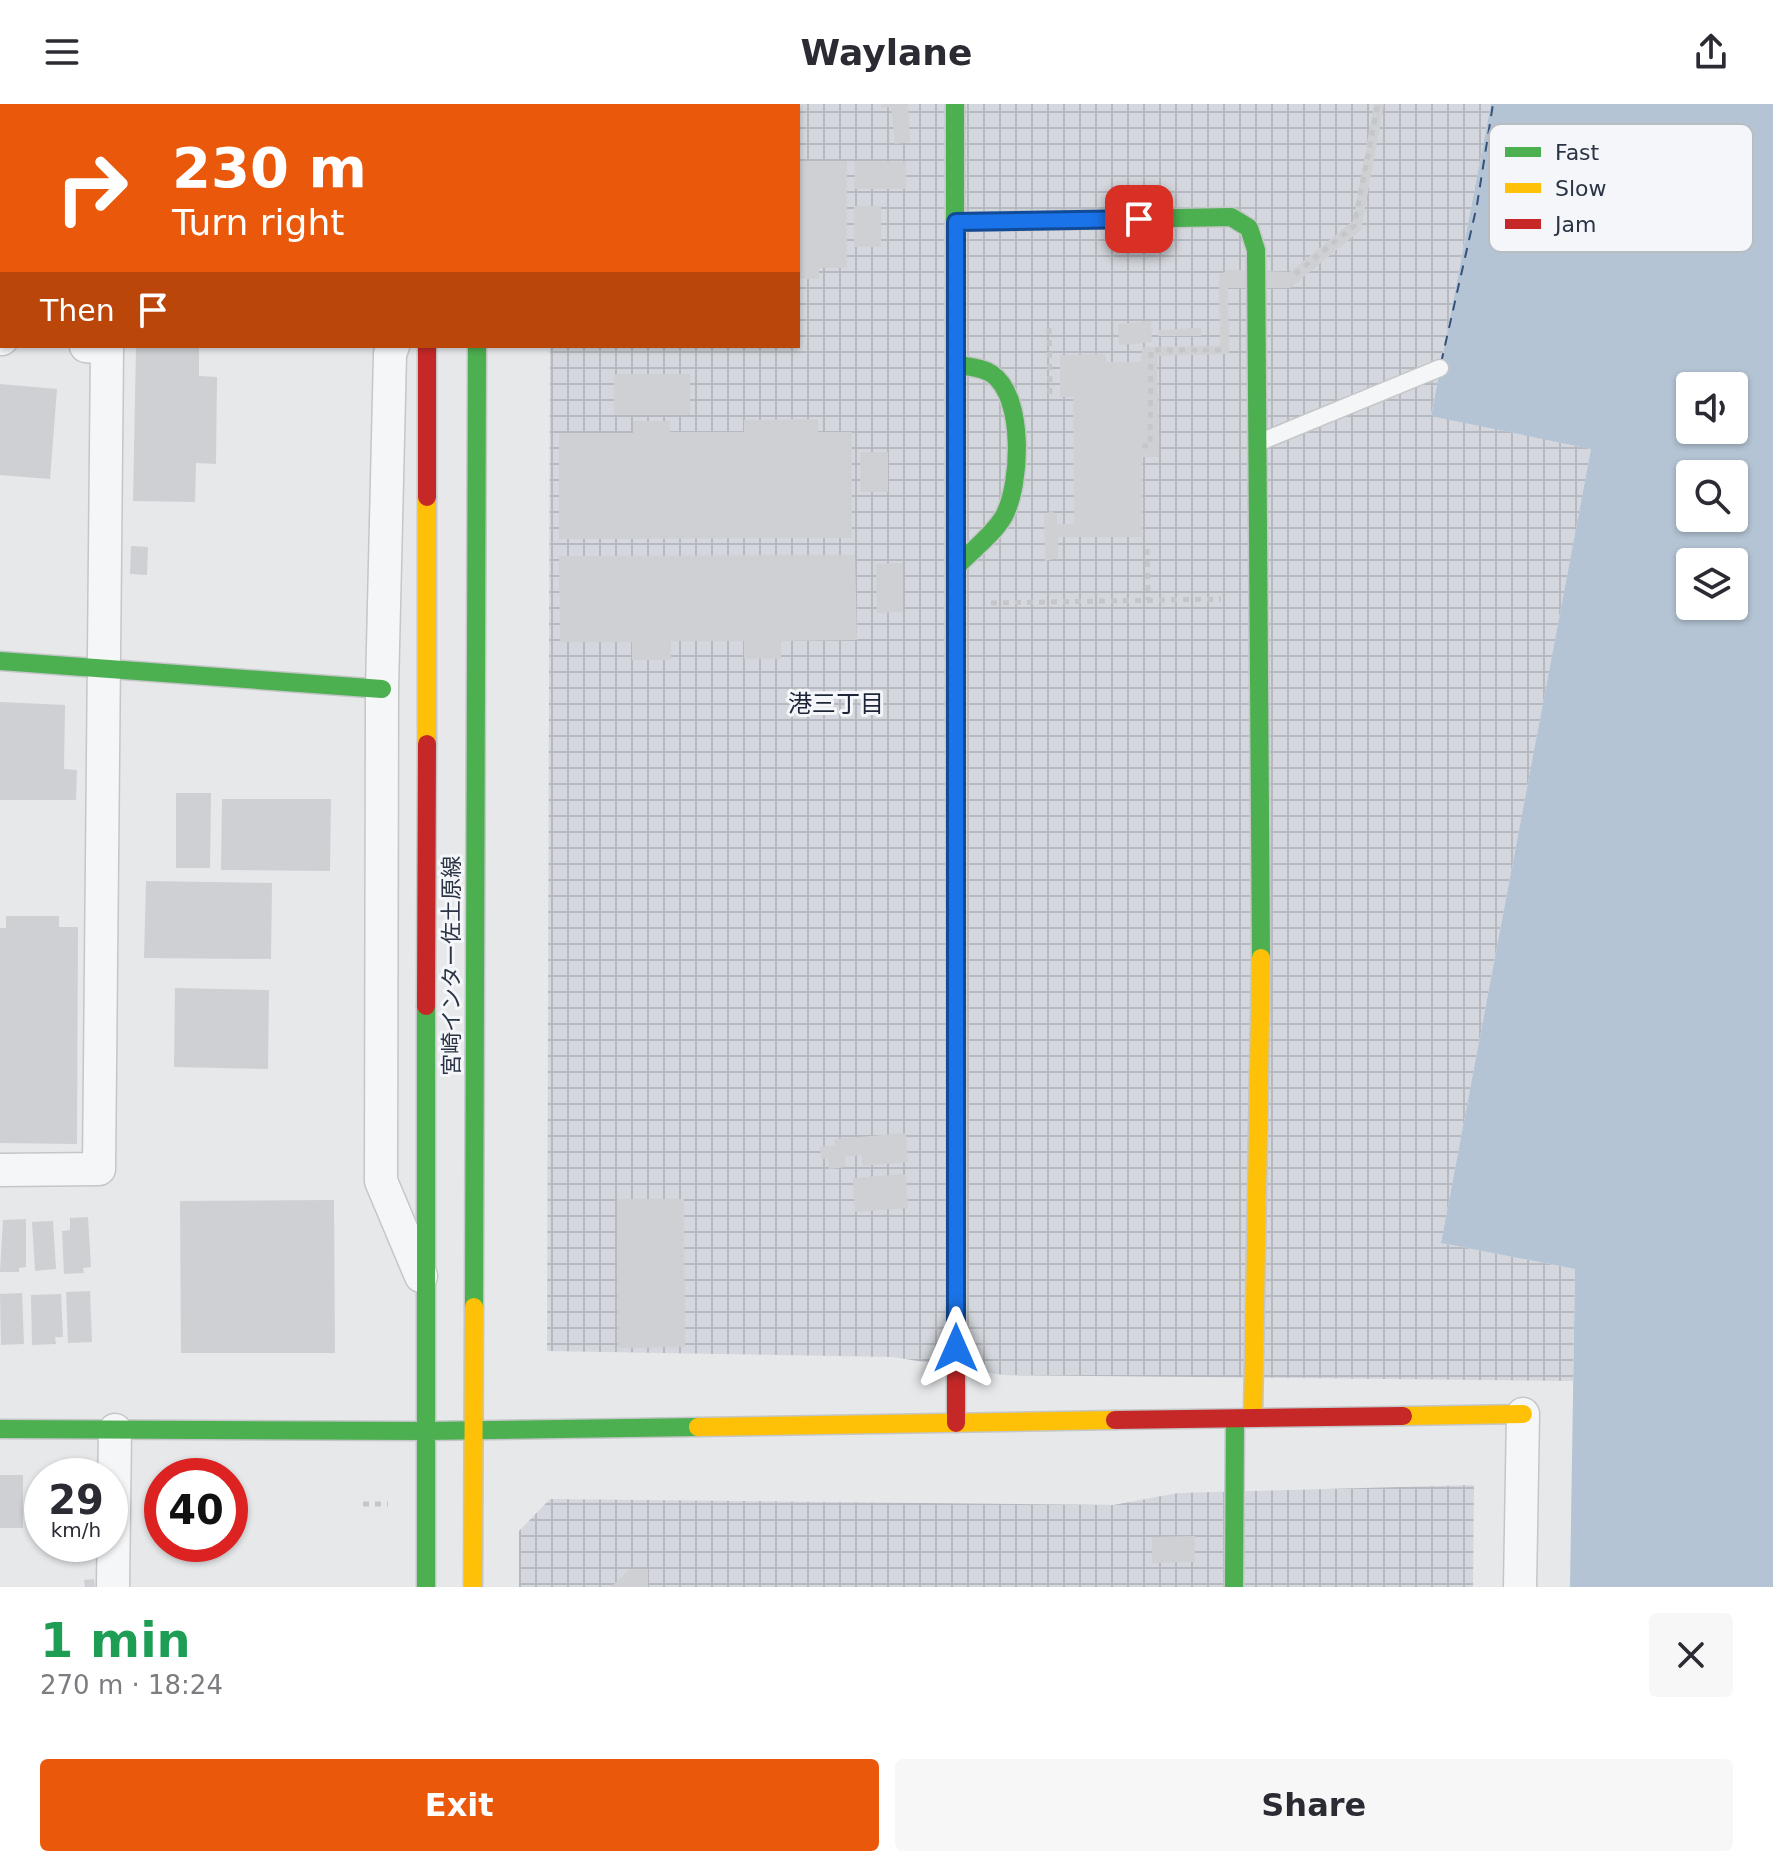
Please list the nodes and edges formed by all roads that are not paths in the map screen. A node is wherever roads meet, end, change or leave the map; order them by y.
1 (955, 104) edge
2 (956, 222) junction
3 (107, 348) edge
4 (392, 348) edge
5 (427, 348) edge
6 (477, 348) edge
7 (956, 364) junction
8 (1440, 368) dead end
9 (1259, 443) junction
10 (957, 566) junction
11 (0, 661) edge
12 (103, 668) junction
13 (382, 689) junction
14 (0, 1170) edge
15 (426, 1290) junction
16 (1523, 1414) joint
17 (1244, 1418) junction
18 (956, 1423) junction
19 (0, 1429) edge
20 (115, 1430) junction
21 (473, 1430) junction
22 (426, 1431) junction
23 (113, 1587) edge
24 (426, 1587) edge
25 (473, 1587) edge
26 (1234, 1587) edge
27 (1520, 1587) edge

1 - 2 street
2 - 7 street
2 - 9 street
3 - 12 street
4 - 13 street
5 - 15 street, 宮崎インター佐土原線
6 - 21 street, 宮崎インター佐土原線
7 - 10 street
7 - 10 street
8 - 9 lane
9 - 17 street
10 - 18 street
11 - 12 street
12 - 13 street
12 - 14 street
13 - 15 street
15 - 22 street, 宮崎インター佐土原線
16 - 17 street
16 - 27 street
17 - 18 street
17 - 26 street
18 - 21 street
19 - 20 street
20 - 22 street
20 - 23 street
21 - 22 street
21 - 25 street, 宮崎インター佐土原線
22 - 24 street, 宮崎インター佐土原線

